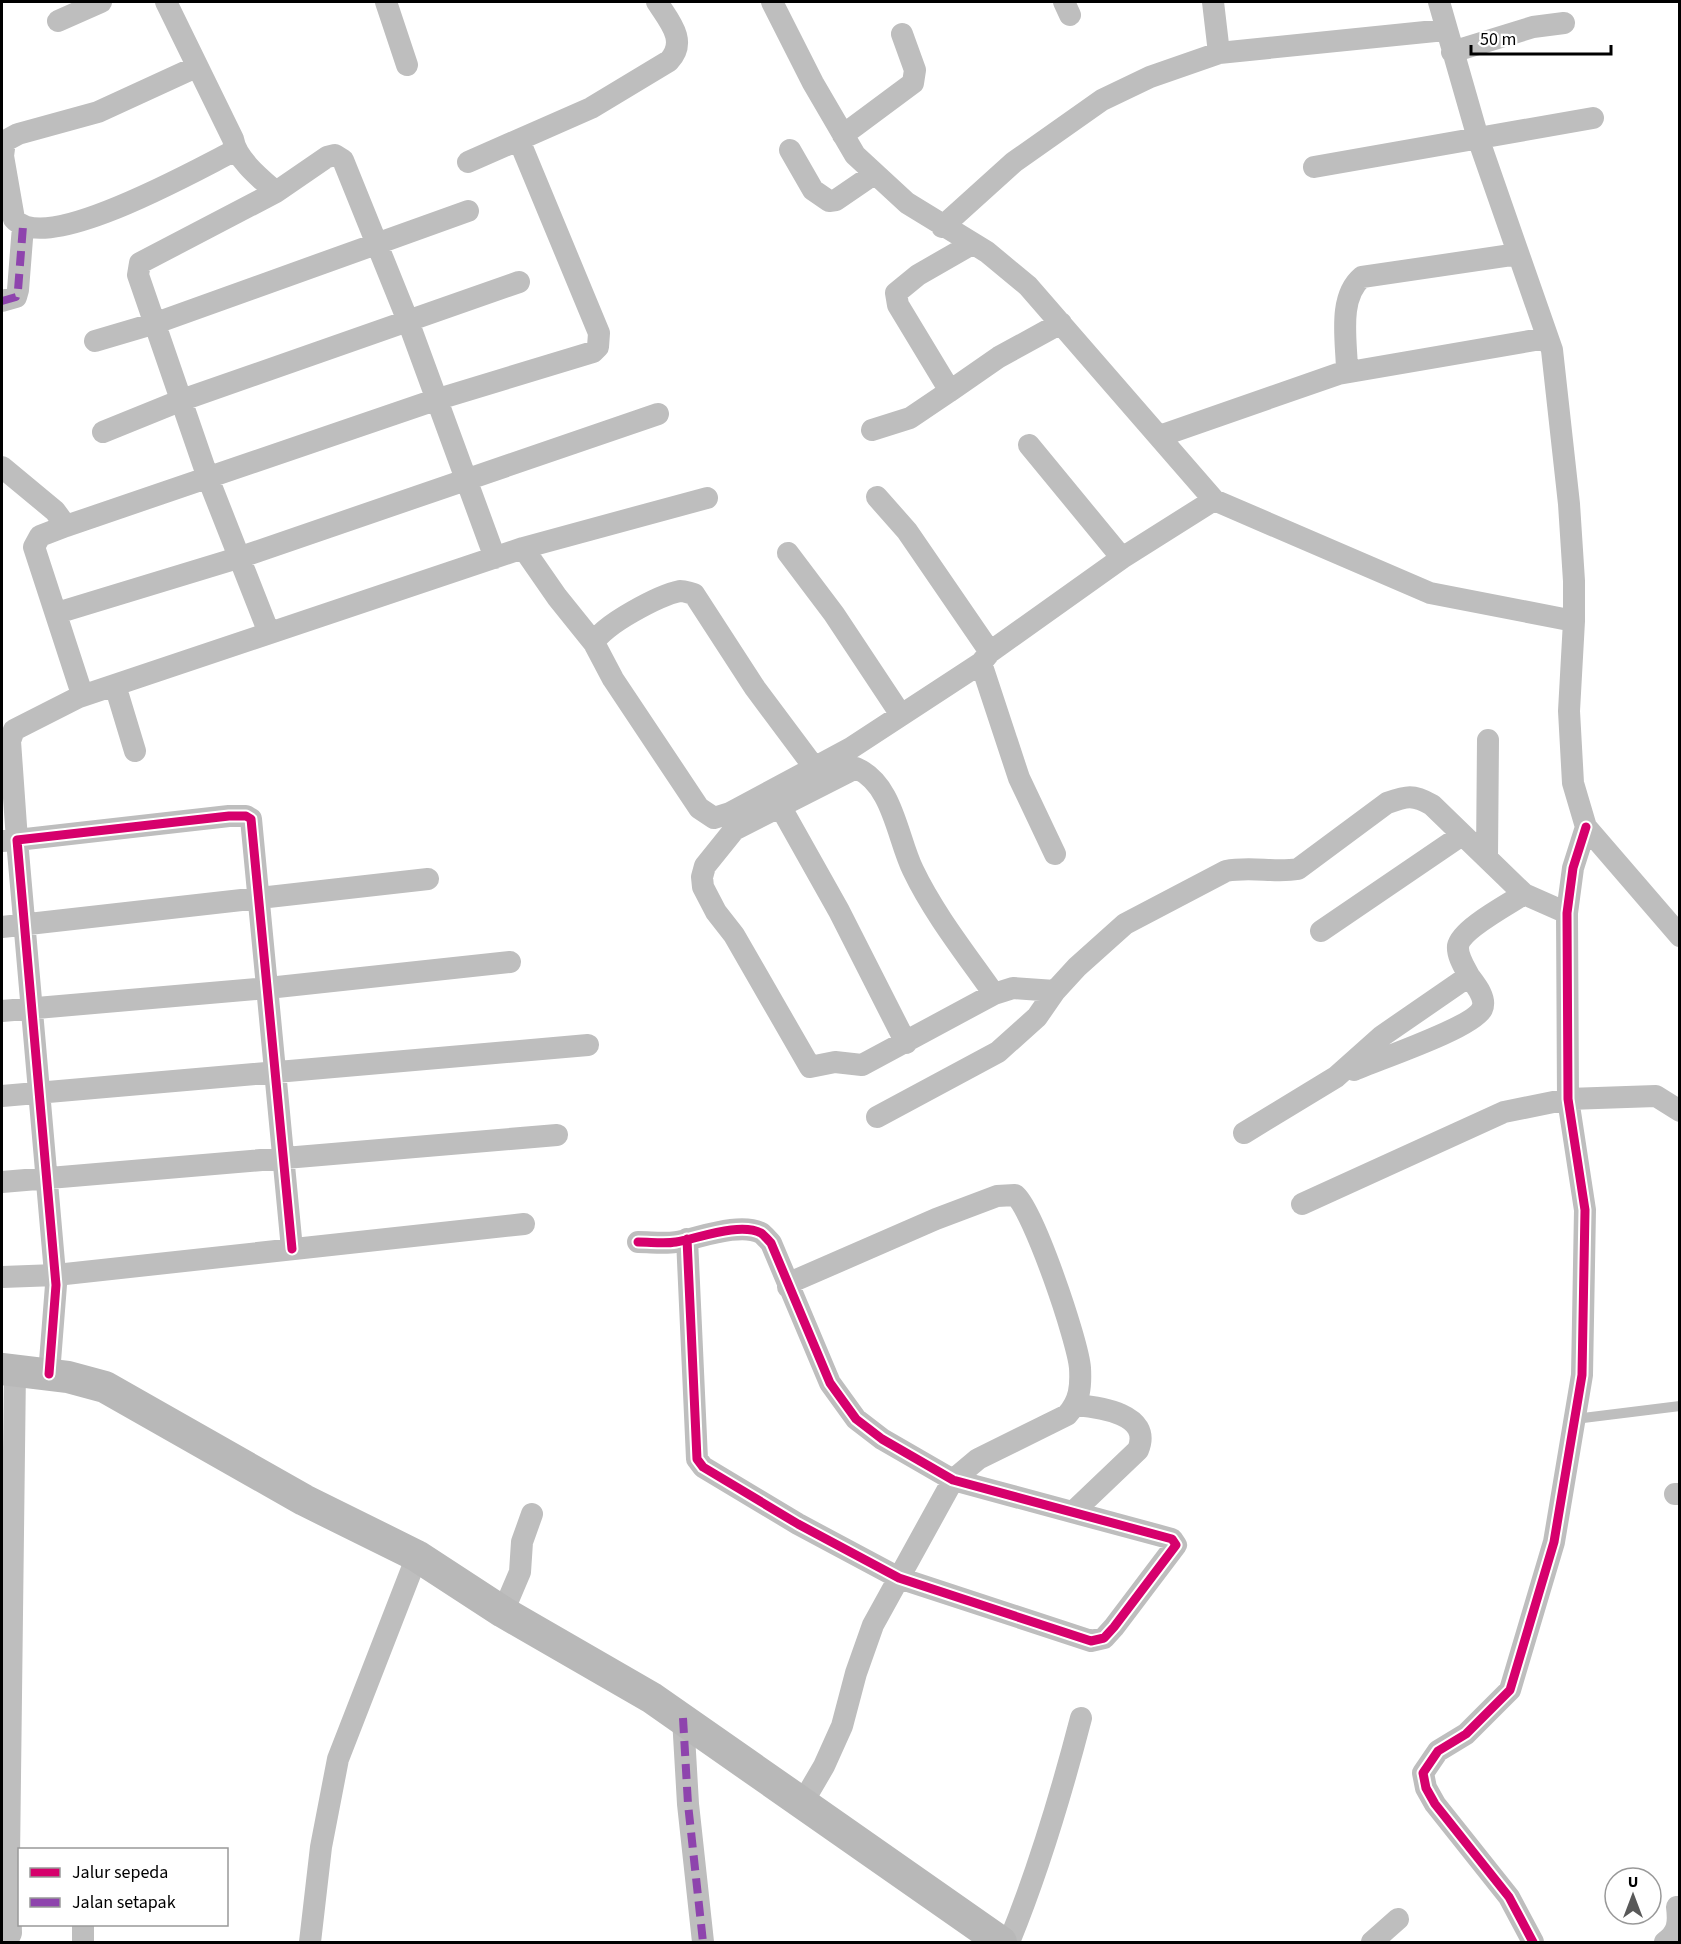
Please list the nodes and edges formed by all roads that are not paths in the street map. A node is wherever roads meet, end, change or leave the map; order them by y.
1 (102, 2) edge
2 (166, 2) edge
3 (386, 2) edge
4 (657, 2) edge
5 (772, 2) edge
6 (1213, 2) edge
7 (1439, 2) edge
8 (58, 21) dead end
9 (1564, 23) dead end
10 (1445, 30) junction
11 (902, 34) dead end
12 (1452, 52) junction
13 (1219, 53) junction
14 (406, 65) dead end
15 (196, 67) junction
16 (1593, 117) dead end
17 (843, 135) junction
18 (1478, 138) junction
19 (519, 140) junction
20 (234, 147) junction
21 (790, 150) dead end
22 (468, 162) dead end
23 (1314, 167) dead end
24 (874, 174) junction
25 (276, 192) junction
26 (468, 211) dead end
27 (23, 226) junction
28 (942, 227) junction
29 (377, 242) junction
30 (972, 244) junction
31 (1518, 254) junction
32 (519, 282) dead end
33 (2, 301) edge
34 (408, 321) junction
35 (156, 322) junction
36 (1061, 323) junction
37 (1547, 338) junction
38 (95, 341) dead end
39 (1347, 372) junction
40 (950, 391) junction
41 (182, 400) junction
42 (435, 400) junction
43 (658, 414) dead end
44 (872, 430) dead end
45 (102, 432) dead end
46 (1160, 436) junction
47 (1029, 445) dead end
48 (4, 473) edge
49 (208, 478) junction
50 (465, 479) junction
51 (877, 497) dead end
52 (707, 498) dead end
53 (1214, 500) junction
54 (66, 526) junction
55 (523, 548) junction
56 (788, 553) dead end
57 (241, 557) junction
58 (495, 558) junction
59 (1122, 558) junction
60 (57, 613) junction
61 (1574, 621) junction
62 (269, 633) junction
63 (594, 643) junction
64 (986, 657) junction
65 (115, 685) junction
66 (79, 697) junction
67 (901, 715) junction
68 (8, 730) edge
69 (1488, 740) dead end
70 (135, 751) dead end
71 (814, 766) junction
72 (780, 806) junction
73 (1586, 827) junction
74 (1462, 835) junction
75 (9, 841) edge
76 (1055, 854) dead end
77 (1487, 857) junction
78 (428, 879) dead end
79 (1524, 894) junction
80 (260, 899) junction
81 (1567, 913) junction
82 (24, 925) junction
83 (1675, 925) edge
84 (2, 927) edge
85 (1321, 931) dead end
86 (510, 962) dead end
87 (1469, 976) junction
88 (268, 988) junction
89 (1055, 991) junction
90 (994, 994) junction
91 (32, 1008) junction
92 (2, 1011) edge
93 (906, 1042) junction
94 (588, 1045) dead end
95 (276, 1074) junction
96 (1336, 1077) junction
97 (40, 1094) junction
98 (2, 1096) edge
99 (1568, 1099) junction
100 (1680, 1111) edge
101 (877, 1117) dead end
102 (1244, 1134) dead end
103 (557, 1135) dead end
104 (284, 1159) junction
105 (47, 1177) junction
106 (2, 1182) edge
107 (1302, 1204) dead end
108 (524, 1224) dead end
109 (687, 1239) junction
110 (638, 1242) dead end
111 (292, 1249) junction
112 (56, 1275) junction
113 (2, 1277) edge
114 (788, 1287) junction
115 (8, 1369) edge
116 (49, 1374) junction
117 (1076, 1406) junction
118 (1680, 1406) edge
119 (1575, 1419) junction
120 (953, 1480) junction
121 (8, 1498) edge
122 (1073, 1512) junction
123 (532, 1514) dead end
124 (417, 1556) junction
125 (899, 1578) junction
126 (503, 1612) junction
127 (683, 1718) junction
128 (1081, 1718) dead end
129 (6, 1758) edge
130 (803, 1802) junction
131 (10, 1859) edge
132 (1677, 1907) dead end
133 (1398, 1919) dead end
134 (83, 1926) edge
135 (7, 1942) edge
136 (83, 1942) edge
137 (310, 1942) edge
138 (703, 1942) edge
139 (1001, 1942) edge
140 (1010, 1942) edge
141 (1372, 1942) edge
142 (1533, 1942) edge
143 (1665, 1942) edge

1 - 8 street
2 - 15 street
3 - 14 street
4 - 19 street
5 - 17 street
6 - 13 street
7 - 10 street
9 - 12 street
10 - 12 street
10 - 13 street
11 - 17 street
12 - 18 street
13 - 28 street
15 - 20 street
15 - 27 street
16 - 18 street
17 - 24 street
18 - 23 street
18 - 31 street
19 - 22 street
19 - 42 street
20 - 25 street
20 - 27 street
21 - 24 street
24 - 28 street
25 - 29 street
25 - 35 street
26 - 29 street
27 - 33 street
28 - 30 street
29 - 34 street
29 - 35 street
30 - 36 street
30 - 40 street
31 - 37 street
31 - 39 street
32 - 34 street
34 - 41 street
34 - 42 street
35 - 38 street
35 - 41 street
36 - 40 street
36 - 46 street
37 - 39 street
37 - 61 street
39 - 46 street
40 - 44 street
41 - 45 street
41 - 49 street
42 - 49 street
42 - 50 street
43 - 50 street
46 - 53 street
47 - 59 street
48 - 54 street
49 - 54 street
49 - 57 street
50 - 57 street
50 - 58 street
51 - 64 street
52 - 55 street
53 - 59 street
53 - 61 street
54 - 60 street
55 - 58 street
55 - 63 street
56 - 67 street
57 - 60 street
57 - 62 street
58 - 62 street
59 - 64 street
60 - 66 street
61 - 73 street
62 - 65 street
63 - 71 street
63 - 71 street
64 - 67 street
64 - 76 street
65 - 66 street
65 - 70 street
66 - 68 street
67 - 71 street
68 - 75 street
69 - 77 street
72 - 90 street
72 - 93 street
72 - 93 street
73 - 81 street
73 - 83 street
74 - 77 street
74 - 85 street
74 - 89 street
75 - 80 street
75 - 82 street
77 - 79 street
78 - 80 street
79 - 81 street
79 - 87 street
80 - 82 street
80 - 88 street
81 - 99 street
82 - 84 street
82 - 91 street
86 - 88 street
87 - 96 street
87 - 96 street
88 - 91 street
88 - 95 street
89 - 90 street
89 - 101 street
90 - 93 street
91 - 92 street
91 - 97 street
94 - 95 street
95 - 97 street
95 - 104 street
96 - 102 street
97 - 98 street
97 - 105 street
99 - 100 street
99 - 107 street
99 - 119 street
103 - 104 street
104 - 105 street
104 - 111 street
105 - 106 street
105 - 112 street
108 - 111 street
109 - 110 street
109 - 114 street
109 - 125 street
111 - 112 street
112 - 113 street
112 - 116 street
114 - 117 street
114 - 120 street
115 - 116 street
115 - 121 street
116 - 124 street
117 - 120 street
117 - 122 street
118 - 119 lane
119 - 142 street
120 - 122 street
120 - 125 street
121 - 129 street
122 - 125 street
123 - 126 street
124 - 126 street
124 - 137 street
125 - 130 street
126 - 127 street
127 - 130 street
127 - 138 street
128 - 140 street
129 - 131 street
130 - 139 street
131 - 135 street
132 - 143 street
133 - 141 street
134 - 136 street

